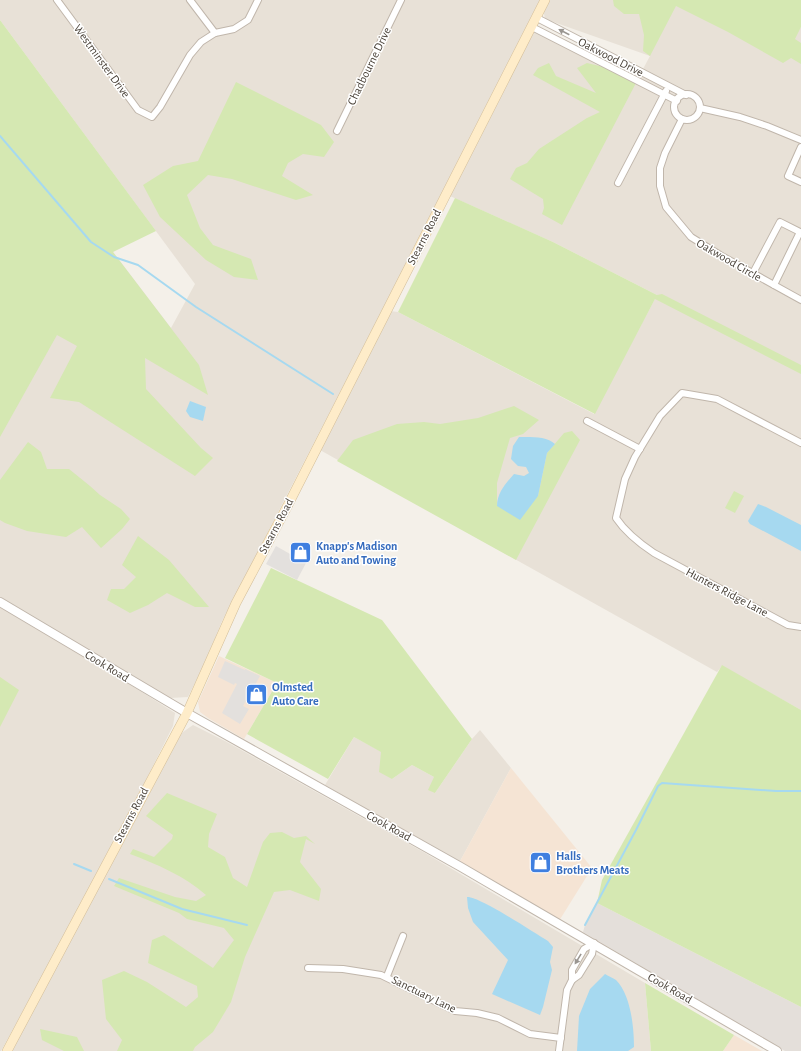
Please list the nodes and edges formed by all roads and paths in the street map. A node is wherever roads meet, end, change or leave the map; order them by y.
1 (57, 0) edge
2 (190, 0) edge
3 (258, 0) edge
4 (402, 0) edge
5 (545, 0) edge
6 (536, 18) junction
7 (532, 26) junction
8 (215, 33) junction
9 (669, 86) junction
10 (664, 94) junction
11 (686, 95) junction
12 (677, 101) junction
13 (700, 108) junction
14 (682, 119) junction
15 (337, 132) dead end
16 (801, 140) edge
17 (801, 147) edge
18 (801, 182) edge
19 (618, 183) dead end
20 (753, 273) junction
21 (774, 285) junction
22 (801, 300) edge
23 (587, 421) dead end
24 (801, 443) edge
25 (640, 450) junction
26 (0, 602) edge
27 (801, 628) edge
28 (187, 713) junction
29 (403, 936) dead end
30 (594, 943) junction
31 (308, 968) dead end
32 (387, 976) junction
33 (560, 1038) junction
34 (7, 1051) edge
35 (559, 1051) edge
36 (777, 1051) edge

1 - 8 street, Westminster Drive
2 - 8 street
3 - 8 street
4 - 15 street, Chadbourne Drive
5 - 6 main road, Stearns Road
6 - 7 main road, Stearns Road
9 -> 6 street, Oakwood Drive
7 - 10 street, Oakwood Drive
7 - 28 main road, Stearns Road
9 - 10 street
9 - 11 street, Oakwood Drive
10 - 12 street, Oakwood Drive
10 - 19 street
11 - 12 street
11 - 13 street
12 - 14 street
13 - 14 street
13 - 16 street
14 - 20 street, Oakwood Circle
17 - 18 street
20 - 21 street, Oakwood Circle
20 - 21 street
21 - 22 street, Oakwood Circle
23 - 25 street
24 - 25 street
25 - 27 street, Hunters Ridge Lane
26 - 28 street, Cook Road
28 - 30 street, Cook Road
28 - 34 main road, Stearns Road
29 - 32 street
30 - 33 street
30 - 36 street, Cook Road
31 - 32 street, Sanctuary Lane
32 - 33 street, Sanctuary Lane
33 - 35 street

